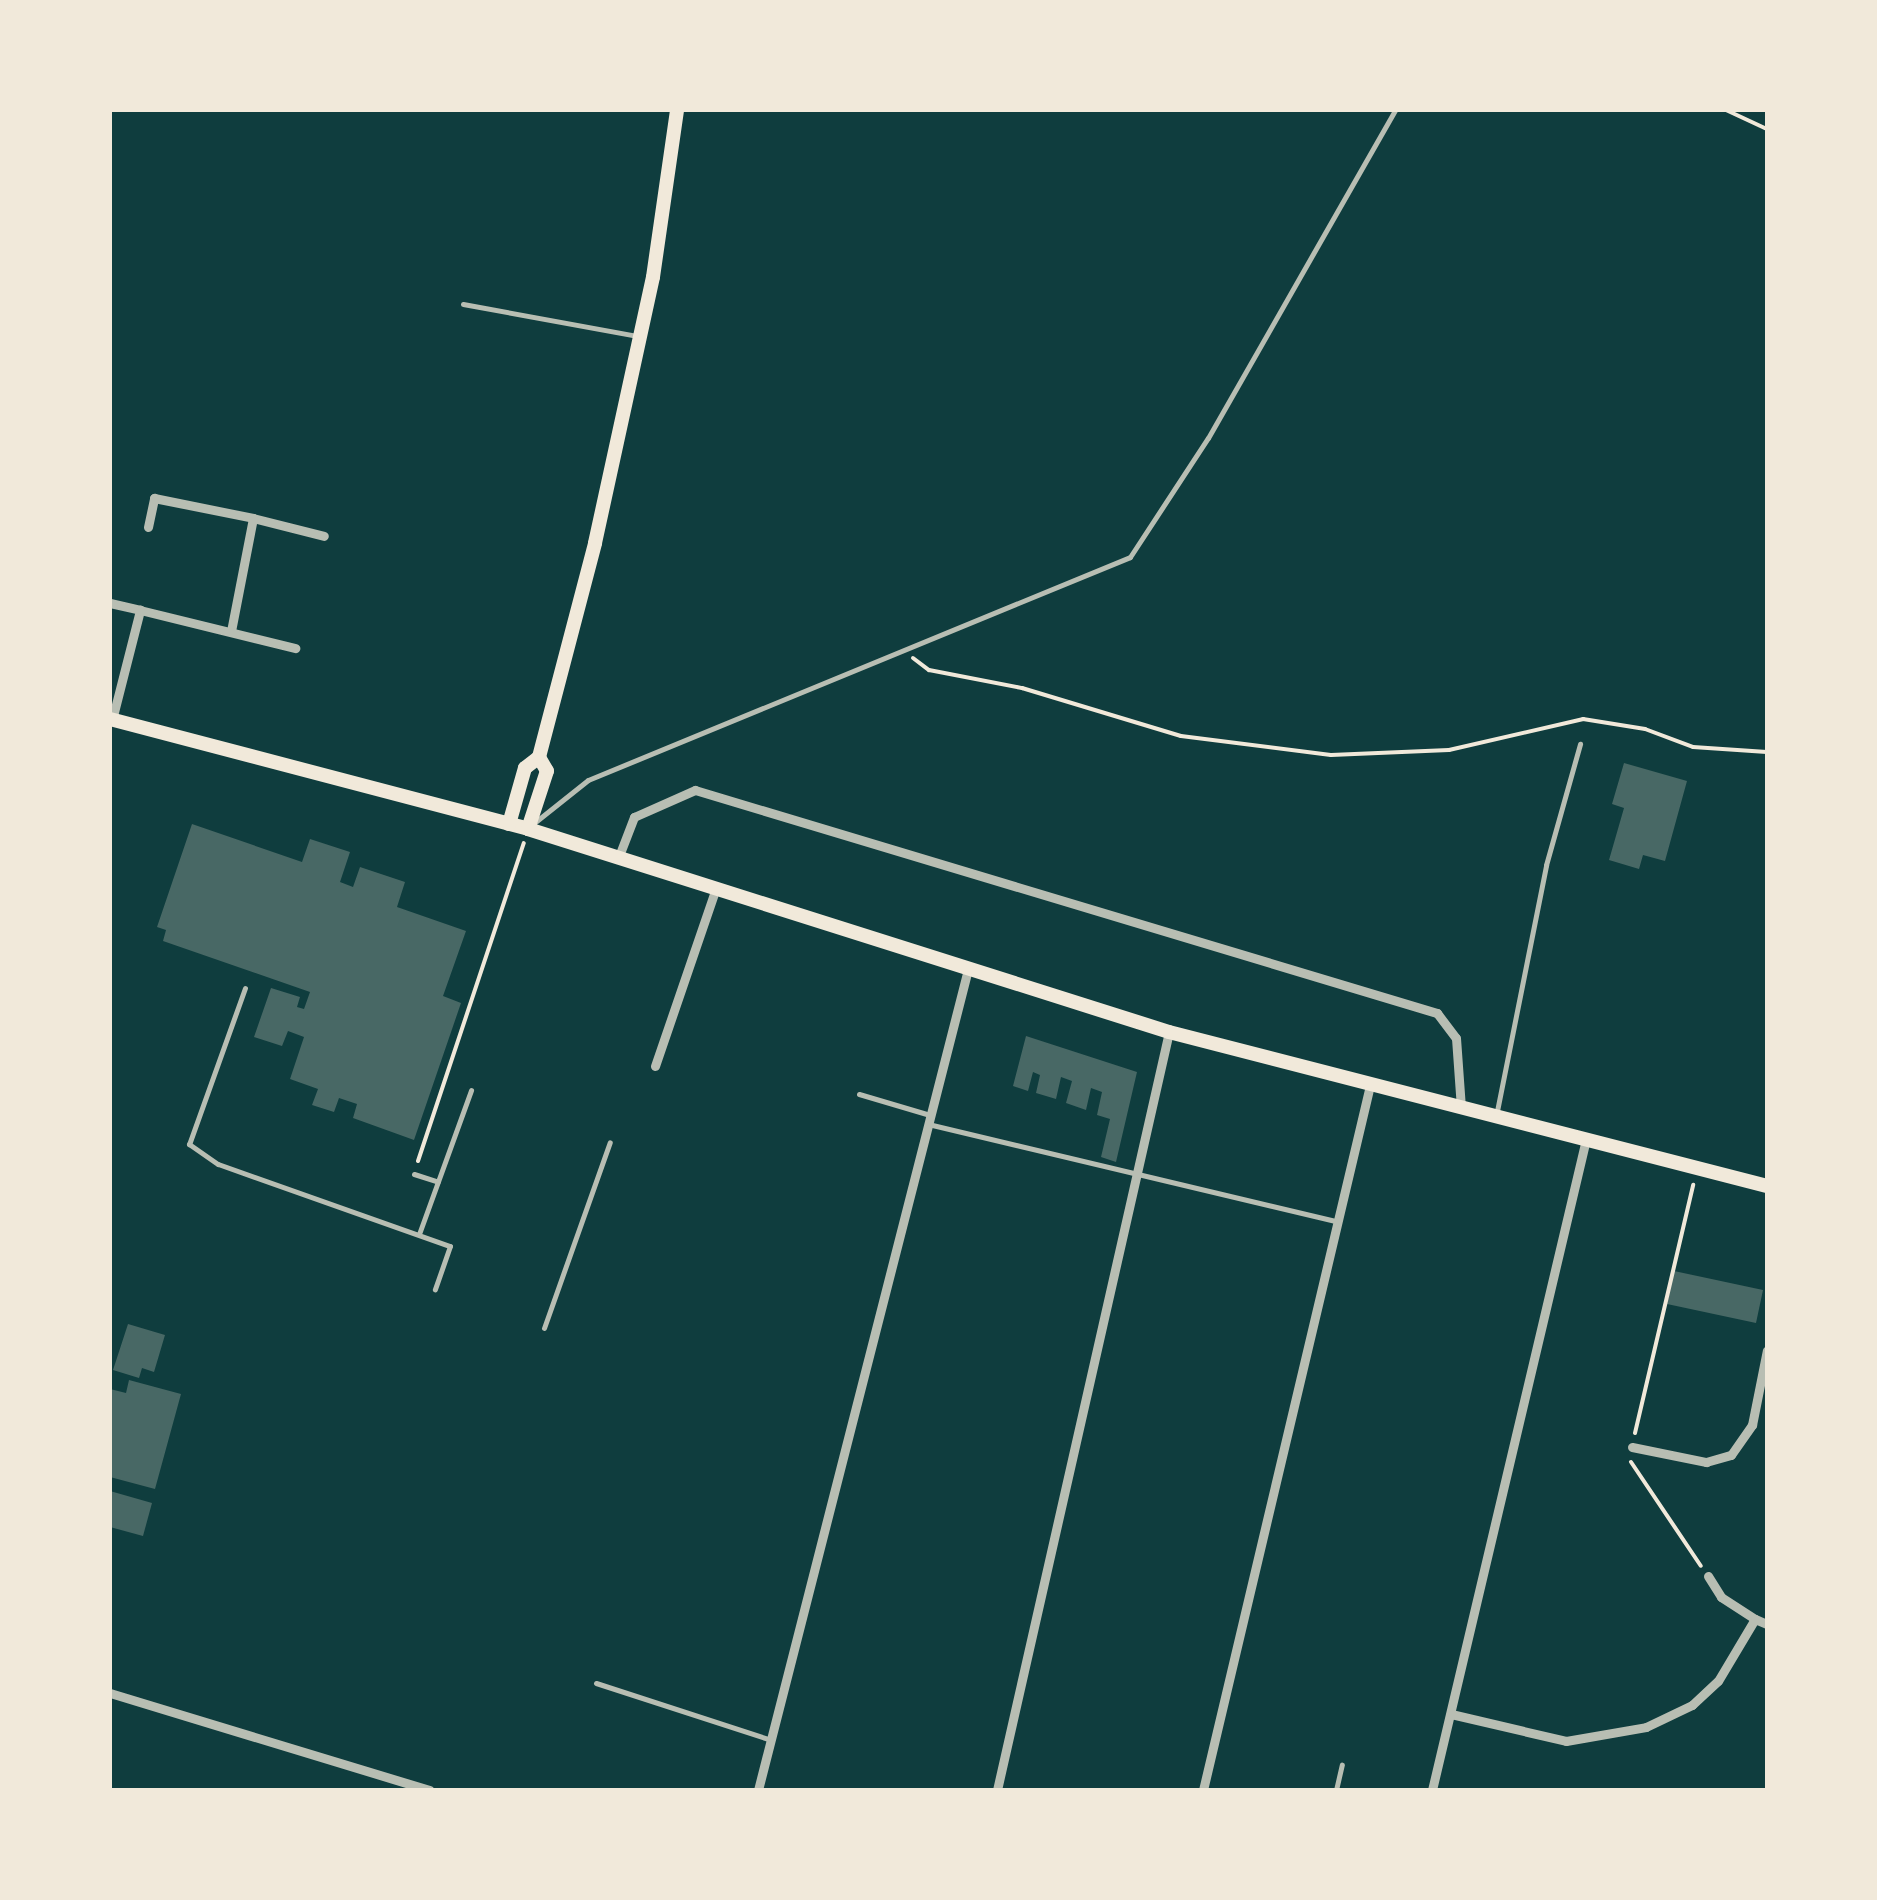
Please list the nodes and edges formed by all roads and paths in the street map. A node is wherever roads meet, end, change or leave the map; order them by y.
1 (677, 110) edge
2 (1395, 110) edge
3 (1726, 110) edge
4 (1767, 130) edge
5 (462, 304) dead end
6 (640, 337) junction
7 (253, 518) junction
8 (148, 526) dead end
9 (324, 536) dead end
10 (110, 603) edge
11 (140, 610) junction
12 (230, 631) junction
13 (295, 648) dead end
14 (905, 653) junction
15 (111, 719) edge
16 (1580, 744) dead end
17 (1767, 752) edge
18 (539, 757) junction
19 (508, 824) junction
20 (528, 829) junction
21 (619, 856) junction
22 (716, 888) junction
23 (968, 970) junction
24 (244, 988) dead end
25 (1170, 1032) junction
26 (655, 1066) dead end
27 (1370, 1085) junction
28 (471, 1090) dead end
29 (859, 1094) dead end
30 (1461, 1110) junction
31 (1496, 1118) junction
32 (928, 1120) junction
33 (1586, 1139) junction
34 (610, 1142) dead end
35 (1698, 1166) junction
36 (414, 1174) joint
37 (1141, 1176) junction
38 (438, 1182) junction
39 (1767, 1186) edge
40 (1338, 1222) junction
41 (419, 1234) junction
42 (436, 1289) dead end
43 (544, 1328) dead end
44 (1767, 1350) edge
45 (1632, 1447) joint
46 (1632, 1467) dead end
47 (1708, 1576) joint
48 (1754, 1620) junction
49 (1767, 1624) edge
50 (596, 1683) dead end
51 (110, 1693) edge
52 (1451, 1714) junction
53 (771, 1740) junction
54 (1342, 1766) dead end
55 (430, 1790) edge
56 (758, 1790) edge
57 (997, 1790) edge
58 (1203, 1790) edge
59 (1336, 1790) edge
60 (1432, 1790) edge

1 - 6 main road
2 - 14 lane
3 - 4 path
5 - 6 lane
6 - 18 main road
7 - 8 street
7 - 9 street
7 - 12 street
10 - 11 street
11 - 12 street
11 - 15 street
12 - 13 street
14 - 17 path
14 - 20 lane
15 - 19 main road
16 - 31 lane
18 - 19 main road
18 - 20 main road
19 - 20 main road
20 - 21 main road
20 - 36 path
21 - 22 main road
21 - 30 street
22 - 23 main road
22 - 26 street
23 - 25 main road
23 - 32 street
24 - 41 lane
25 - 27 main road
25 - 37 street
27 - 30 main road
27 - 40 street
28 - 38 lane
29 - 32 lane
30 - 31 main road
31 - 33 main road
32 - 37 lane
32 - 53 street
33 - 35 main road
33 - 52 street
34 - 43 lane
35 - 39 main road
35 - 45 path
36 - 38 lane
37 - 40 lane
37 - 57 street
38 - 41 lane
40 - 58 street
41 - 42 lane
44 - 45 street
46 - 47 path
47 - 48 street
48 - 49 street
48 - 52 street
50 - 53 lane
51 - 55 street
52 - 60 street
53 - 56 street
54 - 59 lane

